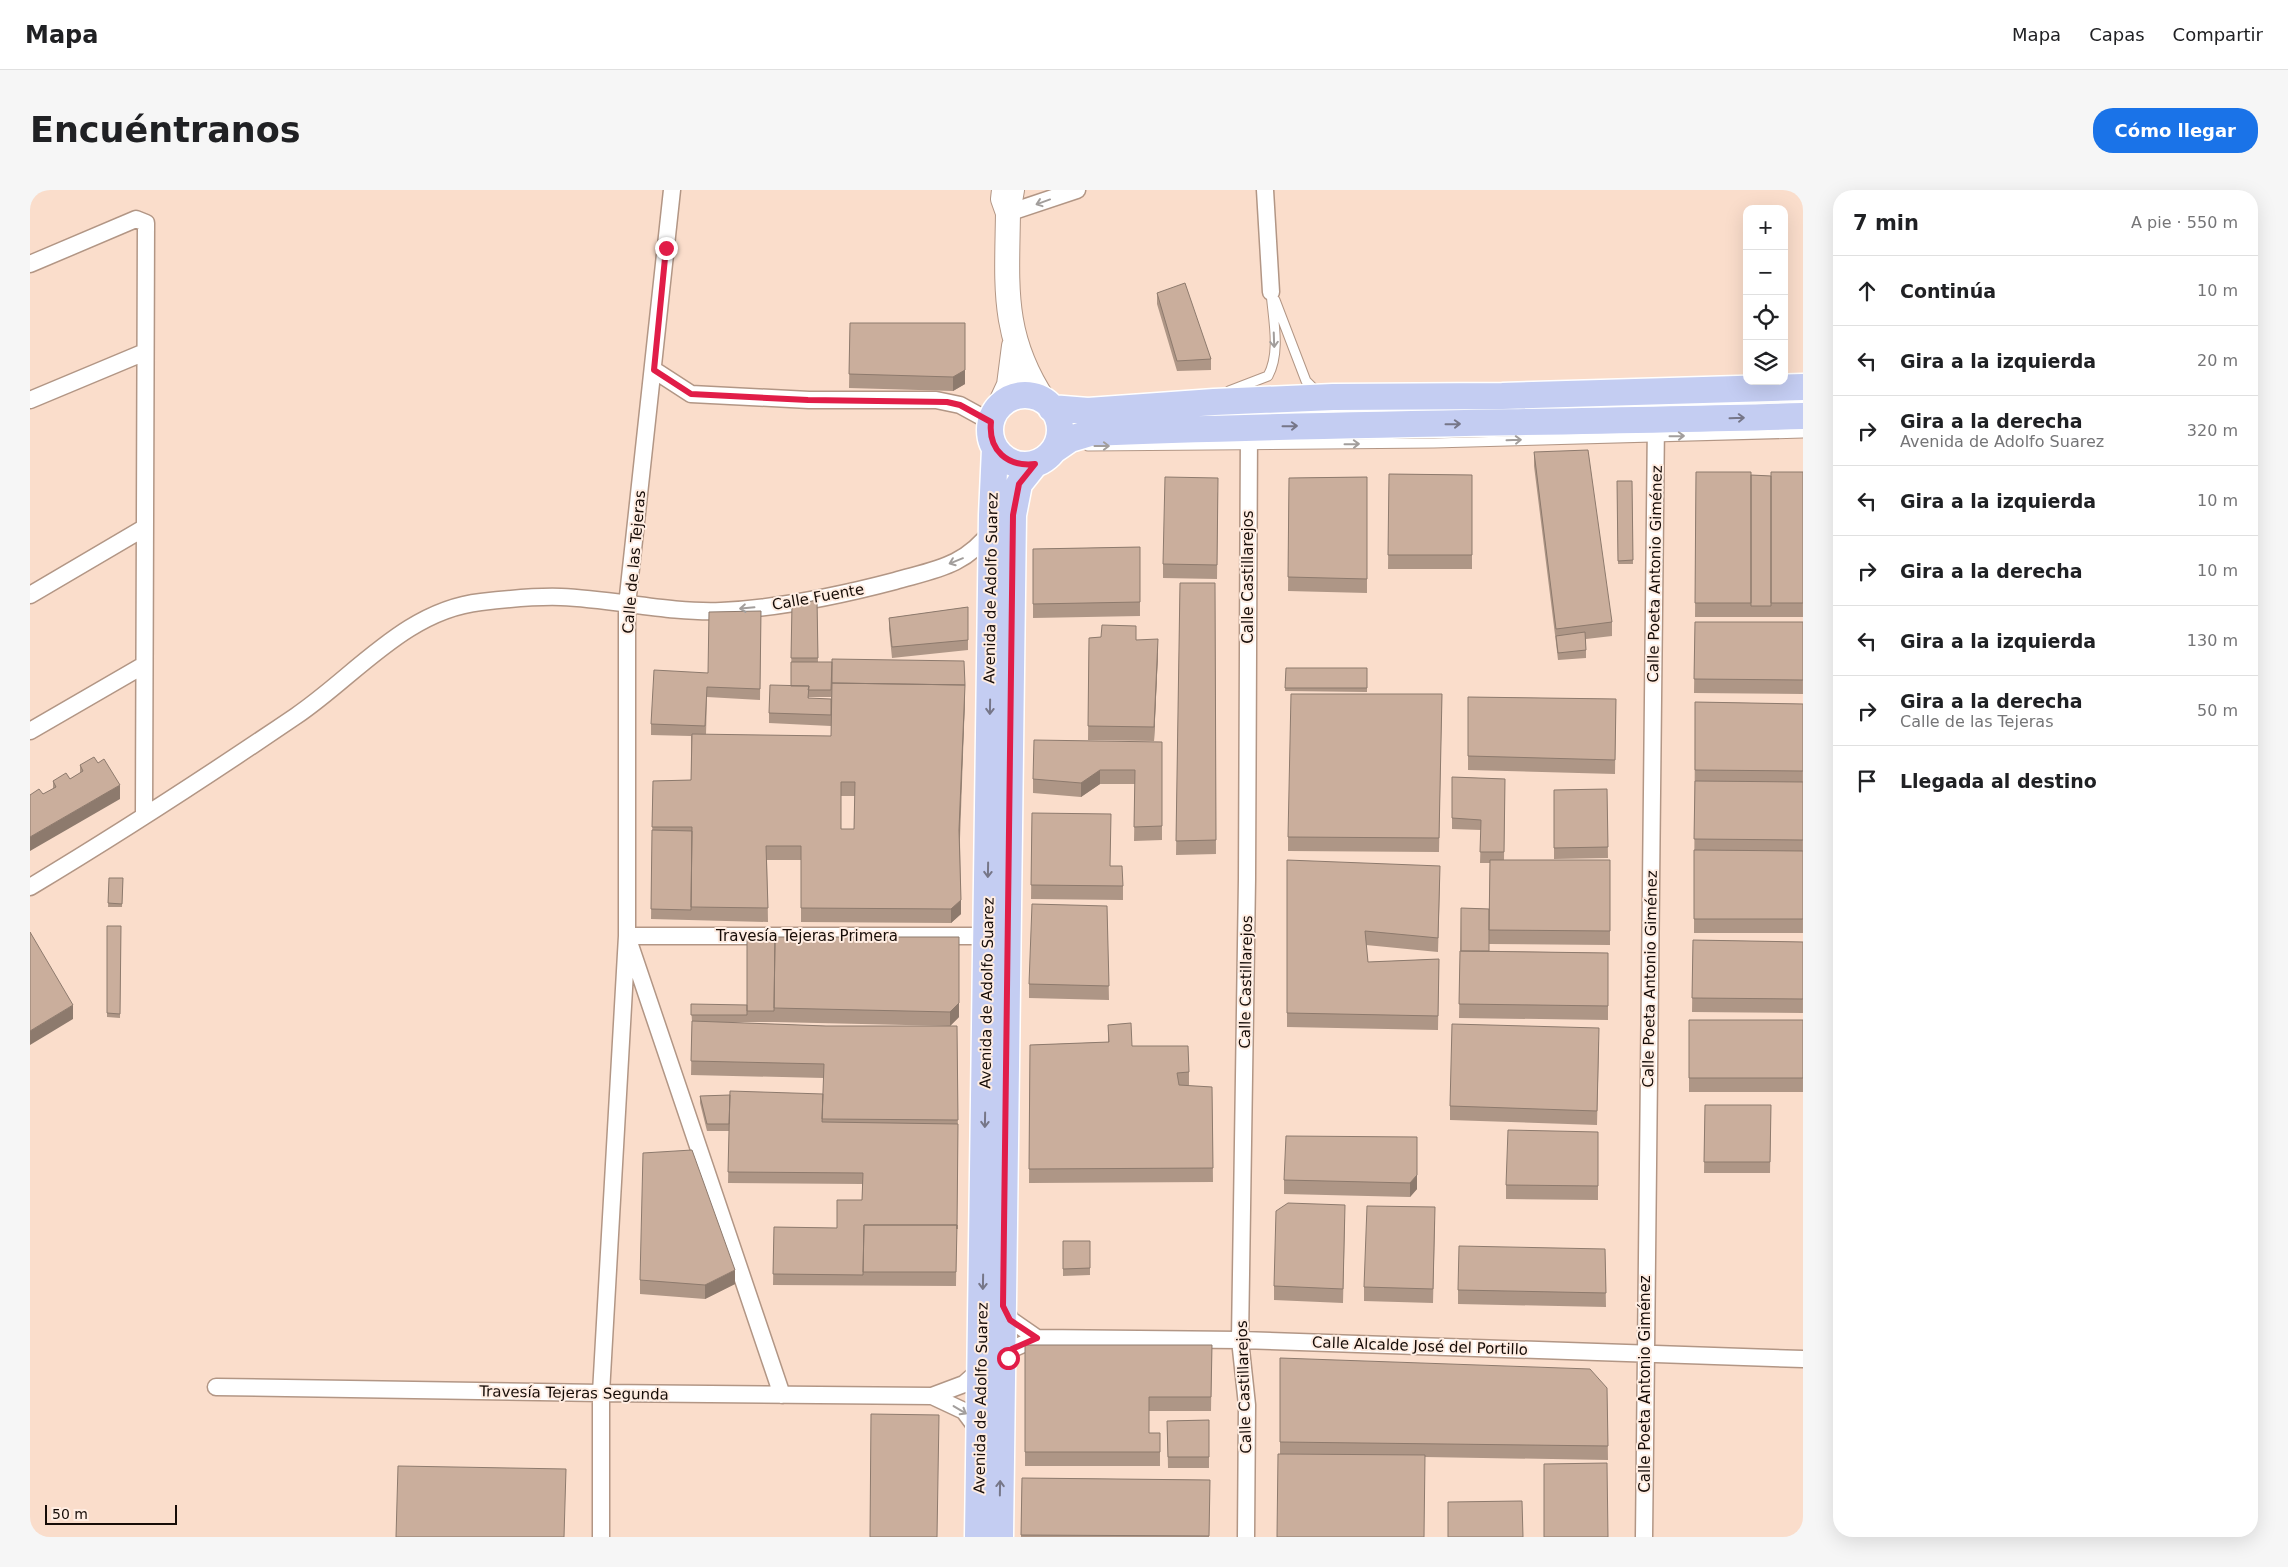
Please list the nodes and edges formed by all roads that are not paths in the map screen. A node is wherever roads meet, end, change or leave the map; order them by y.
1 (672, 190) edge
2 (1077, 190) edge
3 (1265, 190) edge
4 (1008, 198) edge
5 (30, 264) edge
6 (1271, 292) junction
7 (1013, 337) junction
8 (145, 352) junction
9 (654, 370) junction
10 (1803, 387) edge
11 (1502, 396) junction
12 (1803, 396) edge
13 (1333, 397) junction
14 (30, 400) edge
15 (1631, 402) dead end
16 (1048, 405) junction
17 (1205, 408) junction
18 (1277, 409) dead end
19 (1660, 415) junction
20 (994, 416) junction
21 (1803, 416) edge
22 (1247, 427) junction
23 (1803, 433) edge
24 (995, 449) junction
25 (1044, 457) junction
26 (144, 528) junction
27 (992, 530) junction
28 (30, 595) edge
29 (627, 605) junction
30 (144, 665) junction
31 (30, 731) edge
32 (144, 816) junction
33 (30, 887) edge
34 (626, 936) junction
35 (987, 936) junction
36 (1003, 1306) junction
37 (1037, 1338) junction
38 (1240, 1340) junction
39 (1645, 1354) junction
40 (1803, 1359) edge
41 (992, 1374) junction
42 (216, 1386) dead end
43 (601, 1393) junction
44 (782, 1395) junction
45 (932, 1396) junction
46 (979, 1432) junction
47 (601, 1537) edge
48 (978, 1537) edge
49 (1000, 1537) edge
50 (1246, 1537) edge
51 (1644, 1537) edge

1 - 9 street, Calle de las Tejeras
2 -> 4 street
3 - 6 street
4 - 7 main road
5 - 8 street
6 - 13 lane
6 -> 17 lane
7 - 16 main road
7 - 20 main road
8 - 14 street
8 - 26 street
9 - 20 street
9 - 29 street, Calle de las Tejeras
10 - 11 main road
11 - 13 main road
11 - 15 lane
11 - 18 lane
12 - 19 lane
13 - 17 main road
16 - 17 main road
16 - 20 main road
16 - 25 main road
19 -> 21 main road
22 -> 19 main road
19 -> 23 lane
19 - 39 street, Calle Poeta Antonio Giménez
20 - 24 main road
25 -> 22 main road
22 - 38 street, Calle Castillarejos
24 - 25 main road
24 - 27 main road, Avenida de Adolfo Suarez
25 - 36 main road, Avenida de Adolfo Suarez
26 - 28 street
26 - 30 street
27 -> 29 street, Calle Fuente
27 -> 35 main road, Avenida de Adolfo Suarez
29 - 32 street, Calle Fuente
29 - 34 street, Calle de las Tejeras
30 - 31 street
30 - 32 street
32 - 33 street, Calle Fuente
34 - 35 street, Travesía Tejeras Primera
34 - 43 street, Calle de las Tejeras
34 - 44 street
35 -> 41 main road, Avenida de Adolfo Suarez
36 - 37 street
36 - 41 main road, Avenida de Adolfo Suarez
37 - 38 street, Calle Alcalde José del Portillo
37 - 41 street
38 - 39 street, Calle Alcalde José del Portillo
38 - 50 street, Calle Castillarejos
39 - 40 street, Calle Alcalde José del Portillo
39 - 51 street, Calle Poeta Antonio Giménez
41 - 45 street
41 - 46 main road, Avenida de Adolfo Suarez
49 -> 41 main road, Avenida de Adolfo Suarez
42 - 43 street, Travesía Tejeras Segunda
43 - 44 street, Travesía Tejeras Segunda
43 - 47 street, Calle de las Tejeras
44 - 45 street, Travesía Tejeras Segunda
45 -> 46 street
46 - 48 main road, Avenida de Adolfo Suarez

